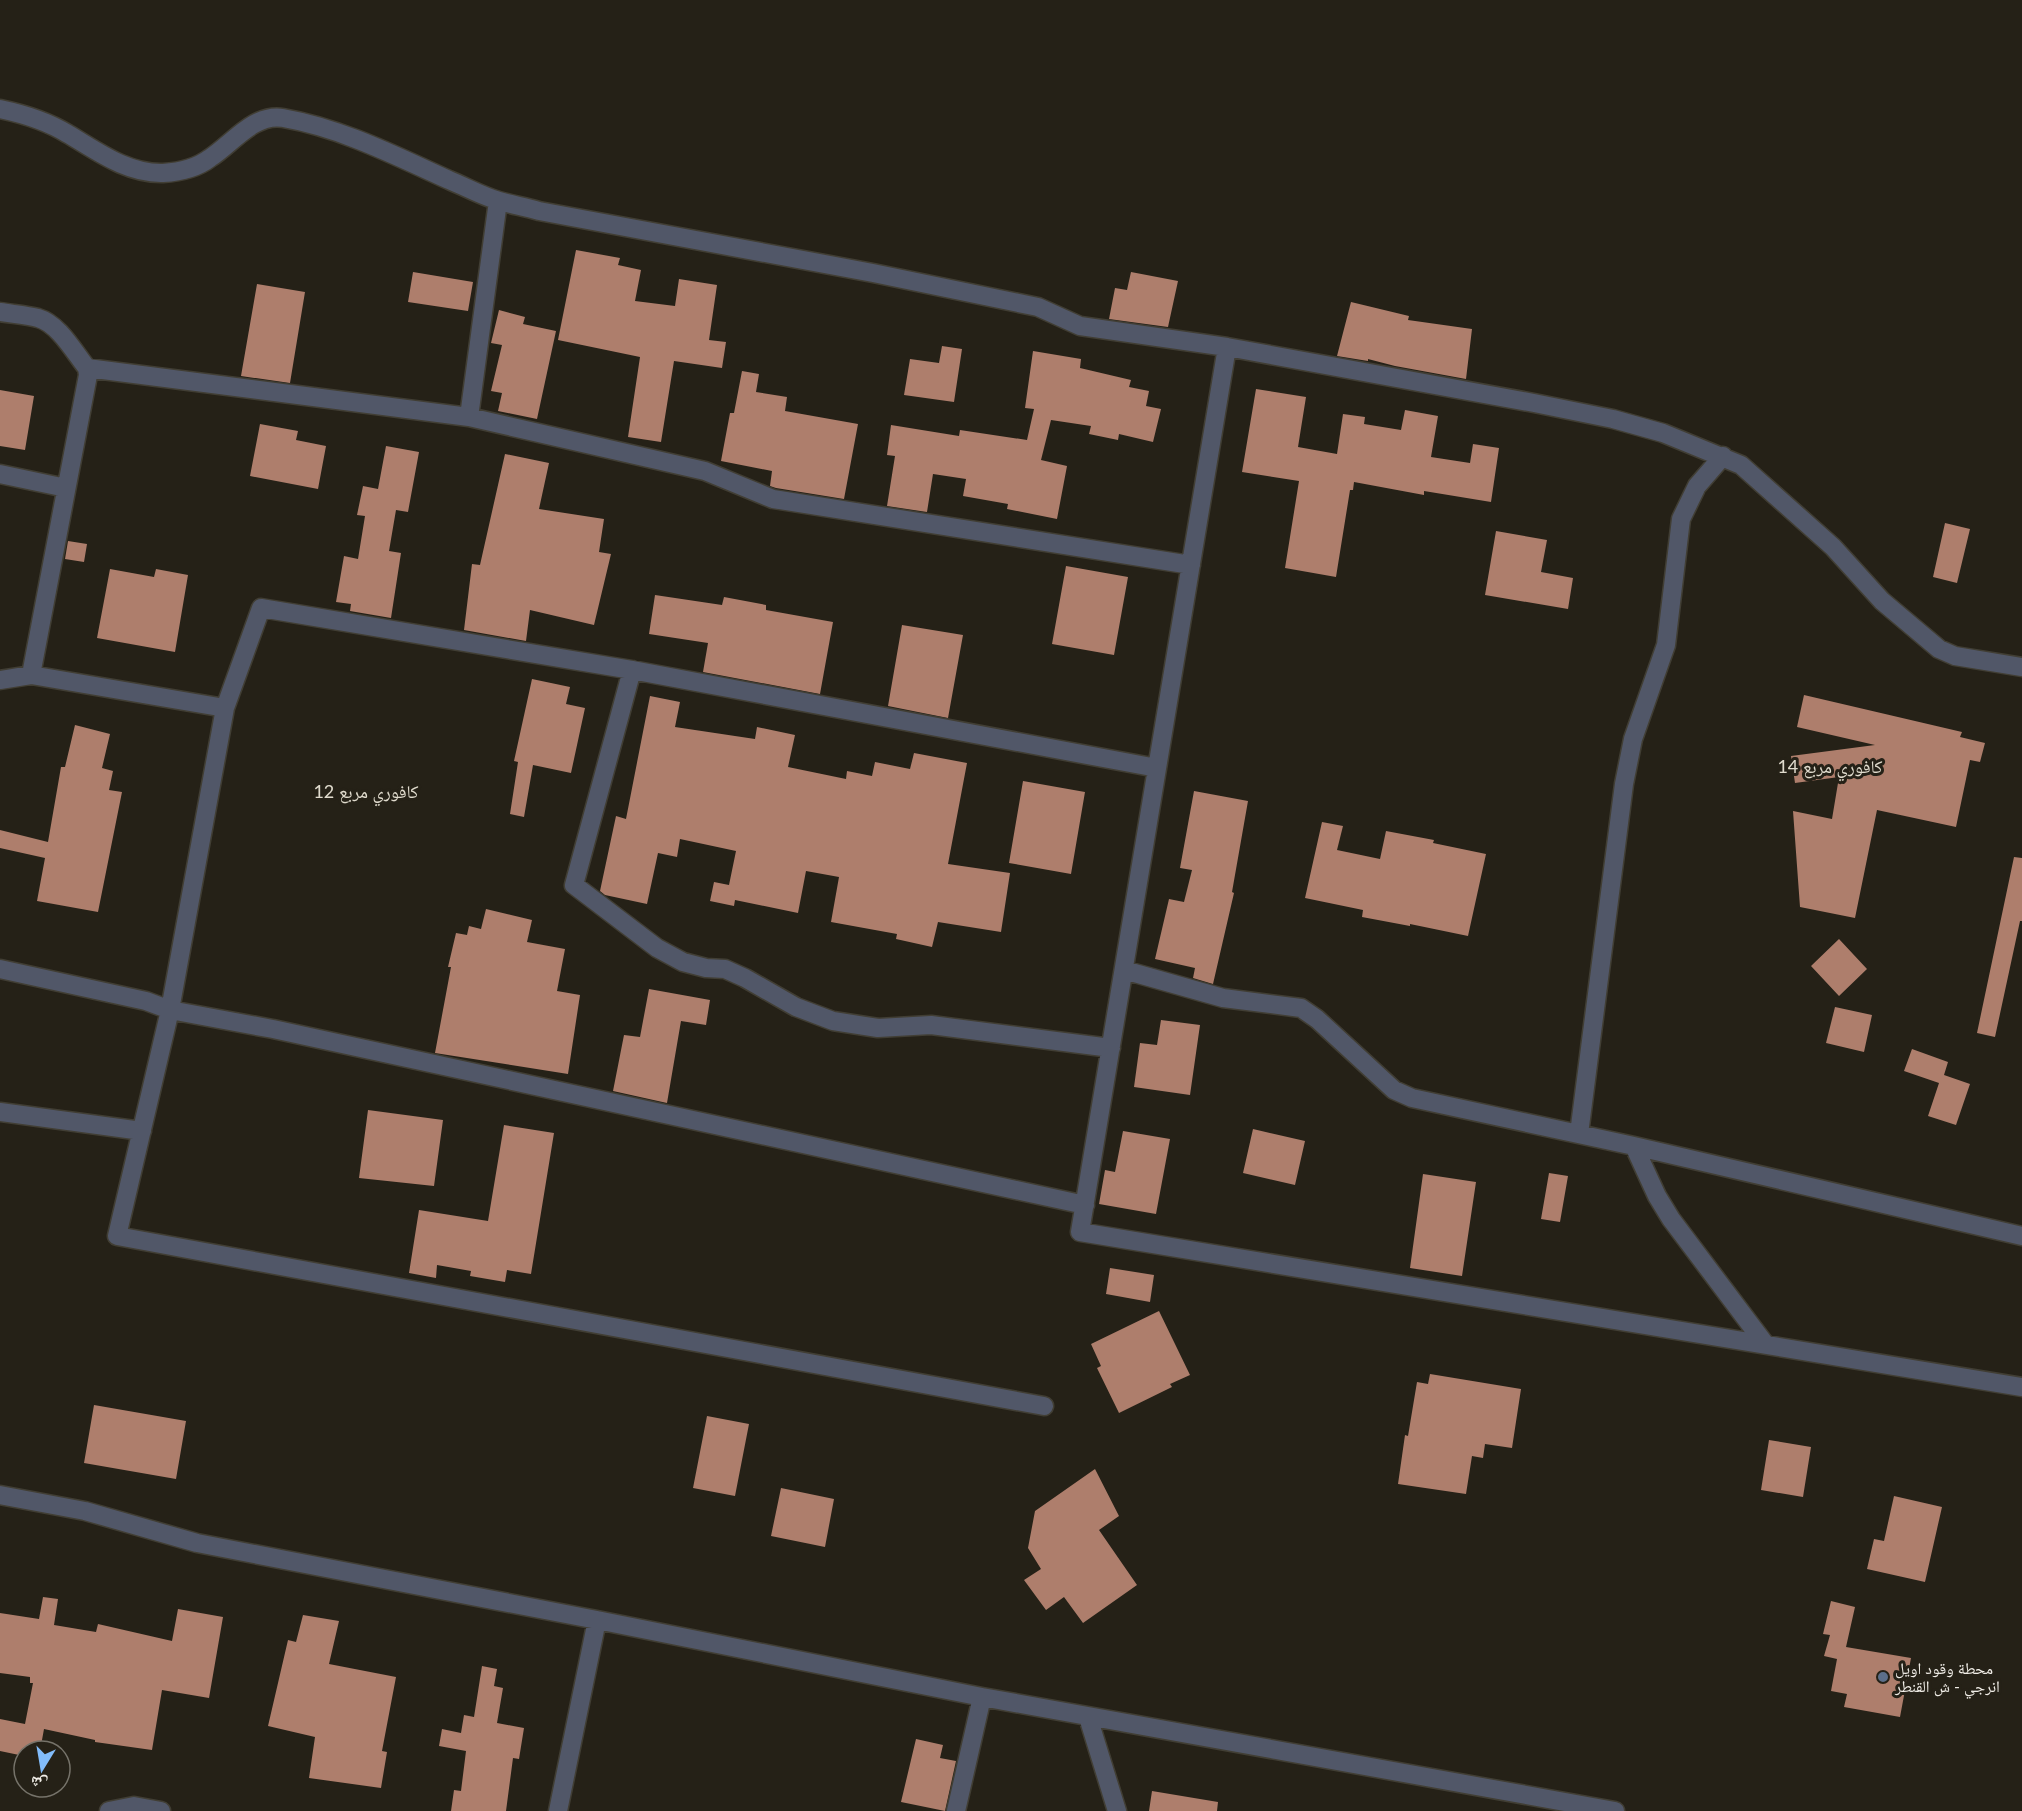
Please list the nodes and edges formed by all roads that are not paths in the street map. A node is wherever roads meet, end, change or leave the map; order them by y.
1 (0, 109) edge
2 (498, 201) junction
3 (0, 312) edge
4 (1227, 347) junction
5 (87, 368) junction
6 (469, 417) junction
7 (1723, 456) junction
8 (0, 474) edge
9 (66, 488) junction
10 (1191, 565) junction
11 (2022, 667) edge
12 (632, 670) junction
13 (31, 675) junction
14 (0, 680) edge
15 (225, 708) junction
16 (1157, 768) junction
17 (0, 969) edge
18 (1124, 970) junction
19 (170, 1010) junction
20 (1111, 1048) junction
21 (0, 1113) edge
22 (142, 1131) junction
23 (1579, 1134) junction
24 (1634, 1146) junction
25 (1085, 1205) junction
26 (2022, 1236) edge
27 (1765, 1344) junction
28 (2022, 1387) edge
29 (1044, 1406) dead end
30 (0, 1495) edge
31 (597, 1620) junction
32 (982, 1697) junction
33 (1088, 1717) junction
34 (109, 1811) edge
35 (161, 1811) edge
36 (558, 1811) edge
37 (956, 1811) edge
38 (1117, 1811) edge
39 (1615, 1811) edge

1 - 2 street
2 - 4 street
2 - 6 street
3 - 5 street
4 - 7 street
4 - 10 street
5 - 6 street
5 - 9 street
6 - 10 street
7 - 11 street
7 - 23 street
8 - 9 street
9 - 13 street
10 - 16 street
12 - 15 street
12 - 16 street
12 - 20 street
13 - 14 street
13 - 15 street
15 - 19 street
16 - 18 street
17 - 19 street
18 - 20 street
18 - 23 street
19 - 22 street
19 - 25 street
20 - 25 street
21 - 22 street
22 - 29 street
23 - 24 street
24 - 26 street
24 - 27 street
25 - 27 street
27 - 28 street
30 - 31 street
31 - 32 street
31 - 36 street
32 - 33 street
32 - 37 street
33 - 38 street
33 - 39 street
34 - 35 street

